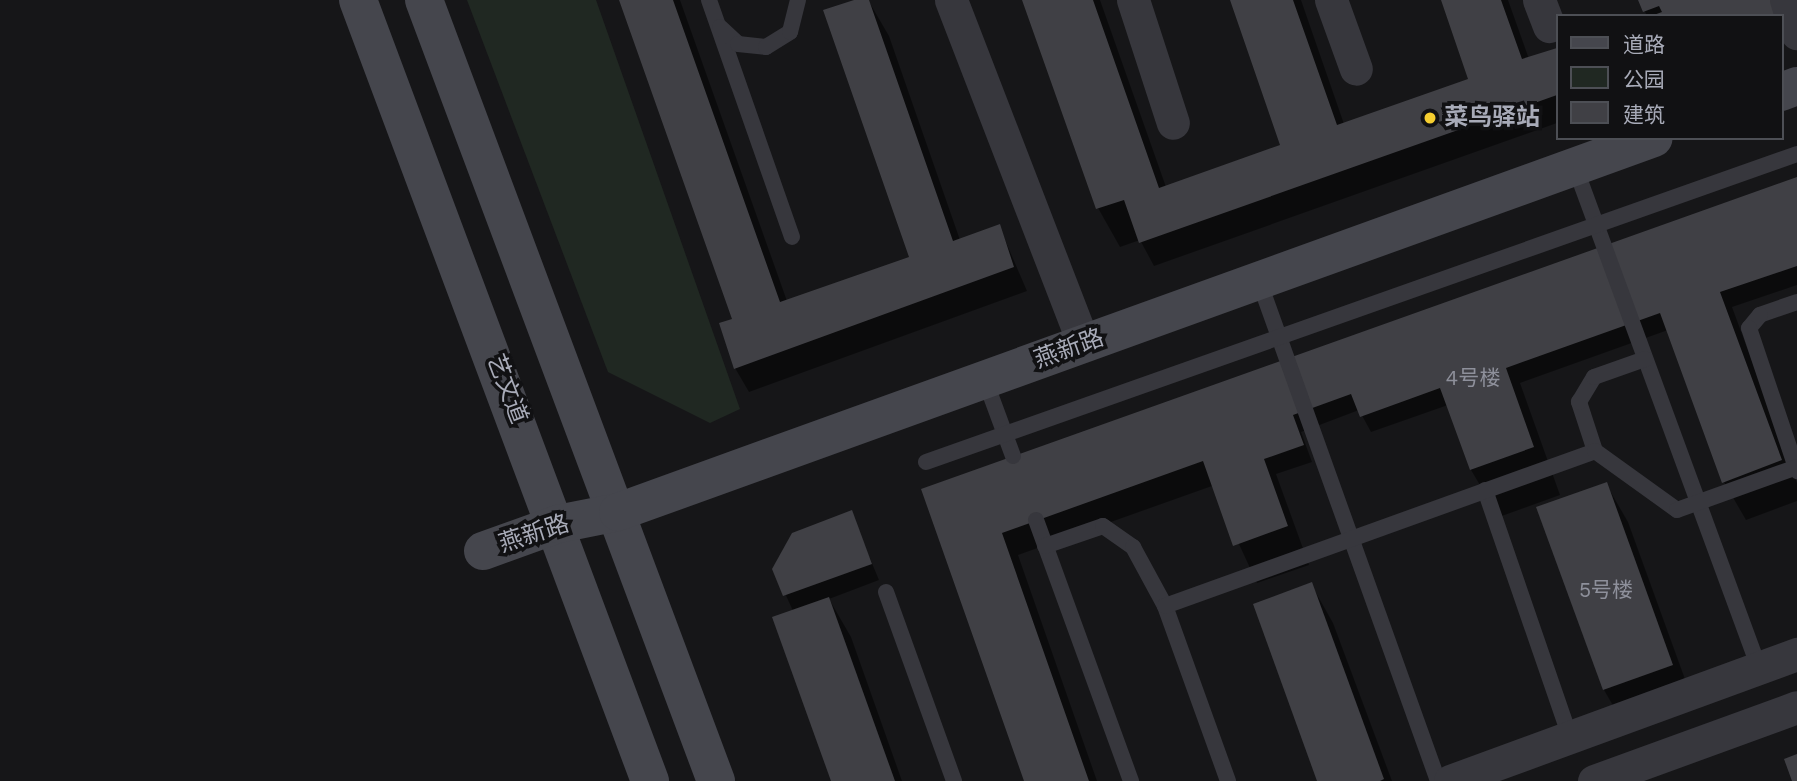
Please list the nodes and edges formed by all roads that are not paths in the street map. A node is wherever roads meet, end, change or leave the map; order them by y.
1 (358, 0) edge
2 (424, 0) edge
3 (709, 0) edge
4 (715, 0) edge
5 (798, 0) edge
6 (951, 0) edge
7 (1133, 0) edge
8 (1331, 0) edge
9 (1786, 0) edge
10 (718, 25) junction
11 (1797, 33) edge
12 (1356, 69) dead end
13 (1172, 123) dead end
14 (1649, 140) edge
15 (1797, 154) edge
16 (1575, 167) junction
17 (1596, 225) junction
18 (792, 237) dead end
19 (1259, 281) junction
20 (1797, 302) edge
21 (1279, 337) junction
22 (1084, 344) junction
23 (1645, 359) junction
24 (985, 379) junction
25 (1004, 434) junction
26 (1595, 452) junction
27 (1013, 456) dead end
28 (926, 462) dead end
29 (1797, 468) edge
30 (1485, 490) junction
31 (1698, 503) junction
32 (618, 512) junction
33 (1036, 520) dead end
34 (558, 524) junction
35 (1351, 537) junction
36 (1045, 547) junction
37 (483, 551) dead end
38 (886, 592) dead end
39 (1165, 606) junction
40 (1797, 654) edge
41 (1759, 668) junction
42 (1797, 707) edge
43 (1570, 737) junction
44 (650, 781) edge
45 (716, 781) edge
46 (954, 781) edge
47 (1131, 781) edge
48 (1228, 781) edge
49 (1438, 781) edge
50 (1450, 781) edge
51 (1594, 781) edge

1 - 34 main road, 艺文道
2 - 32 main road
3 - 10 lane
4 - 10 lane
5 - 10 lane
6 - 22 street
7 - 13 street
8 - 12 street
9 - 11 street
10 - 18 lane
14 - 16 main road, 燕新路
15 - 17 lane
16 - 17 lane
16 - 19 main road, 燕新路
17 - 21 lane
17 - 23 lane
19 - 21 lane
19 - 22 main road, 燕新路
20 - 29 lane
21 - 25 lane
21 - 35 lane
22 - 24 main road, 燕新路
23 - 26 lane
23 - 31 lane
24 - 25 lane
24 - 32 main road, 燕新路
25 - 27 lane
25 - 28 lane
26 - 30 lane
26 - 31 lane
29 - 31 lane
30 - 35 lane
30 - 43 lane
31 - 41 lane
32 - 34 main road, 燕新路
32 - 45 main road
33 - 36 lane
34 - 37 main road, 燕新路
34 - 44 main road, 艺文道
35 - 39 lane
35 - 49 lane
36 - 39 lane
36 - 47 lane
38 - 46 lane
39 - 48 lane
40 - 41 street
41 - 43 street
42 - 51 street
43 - 50 street

